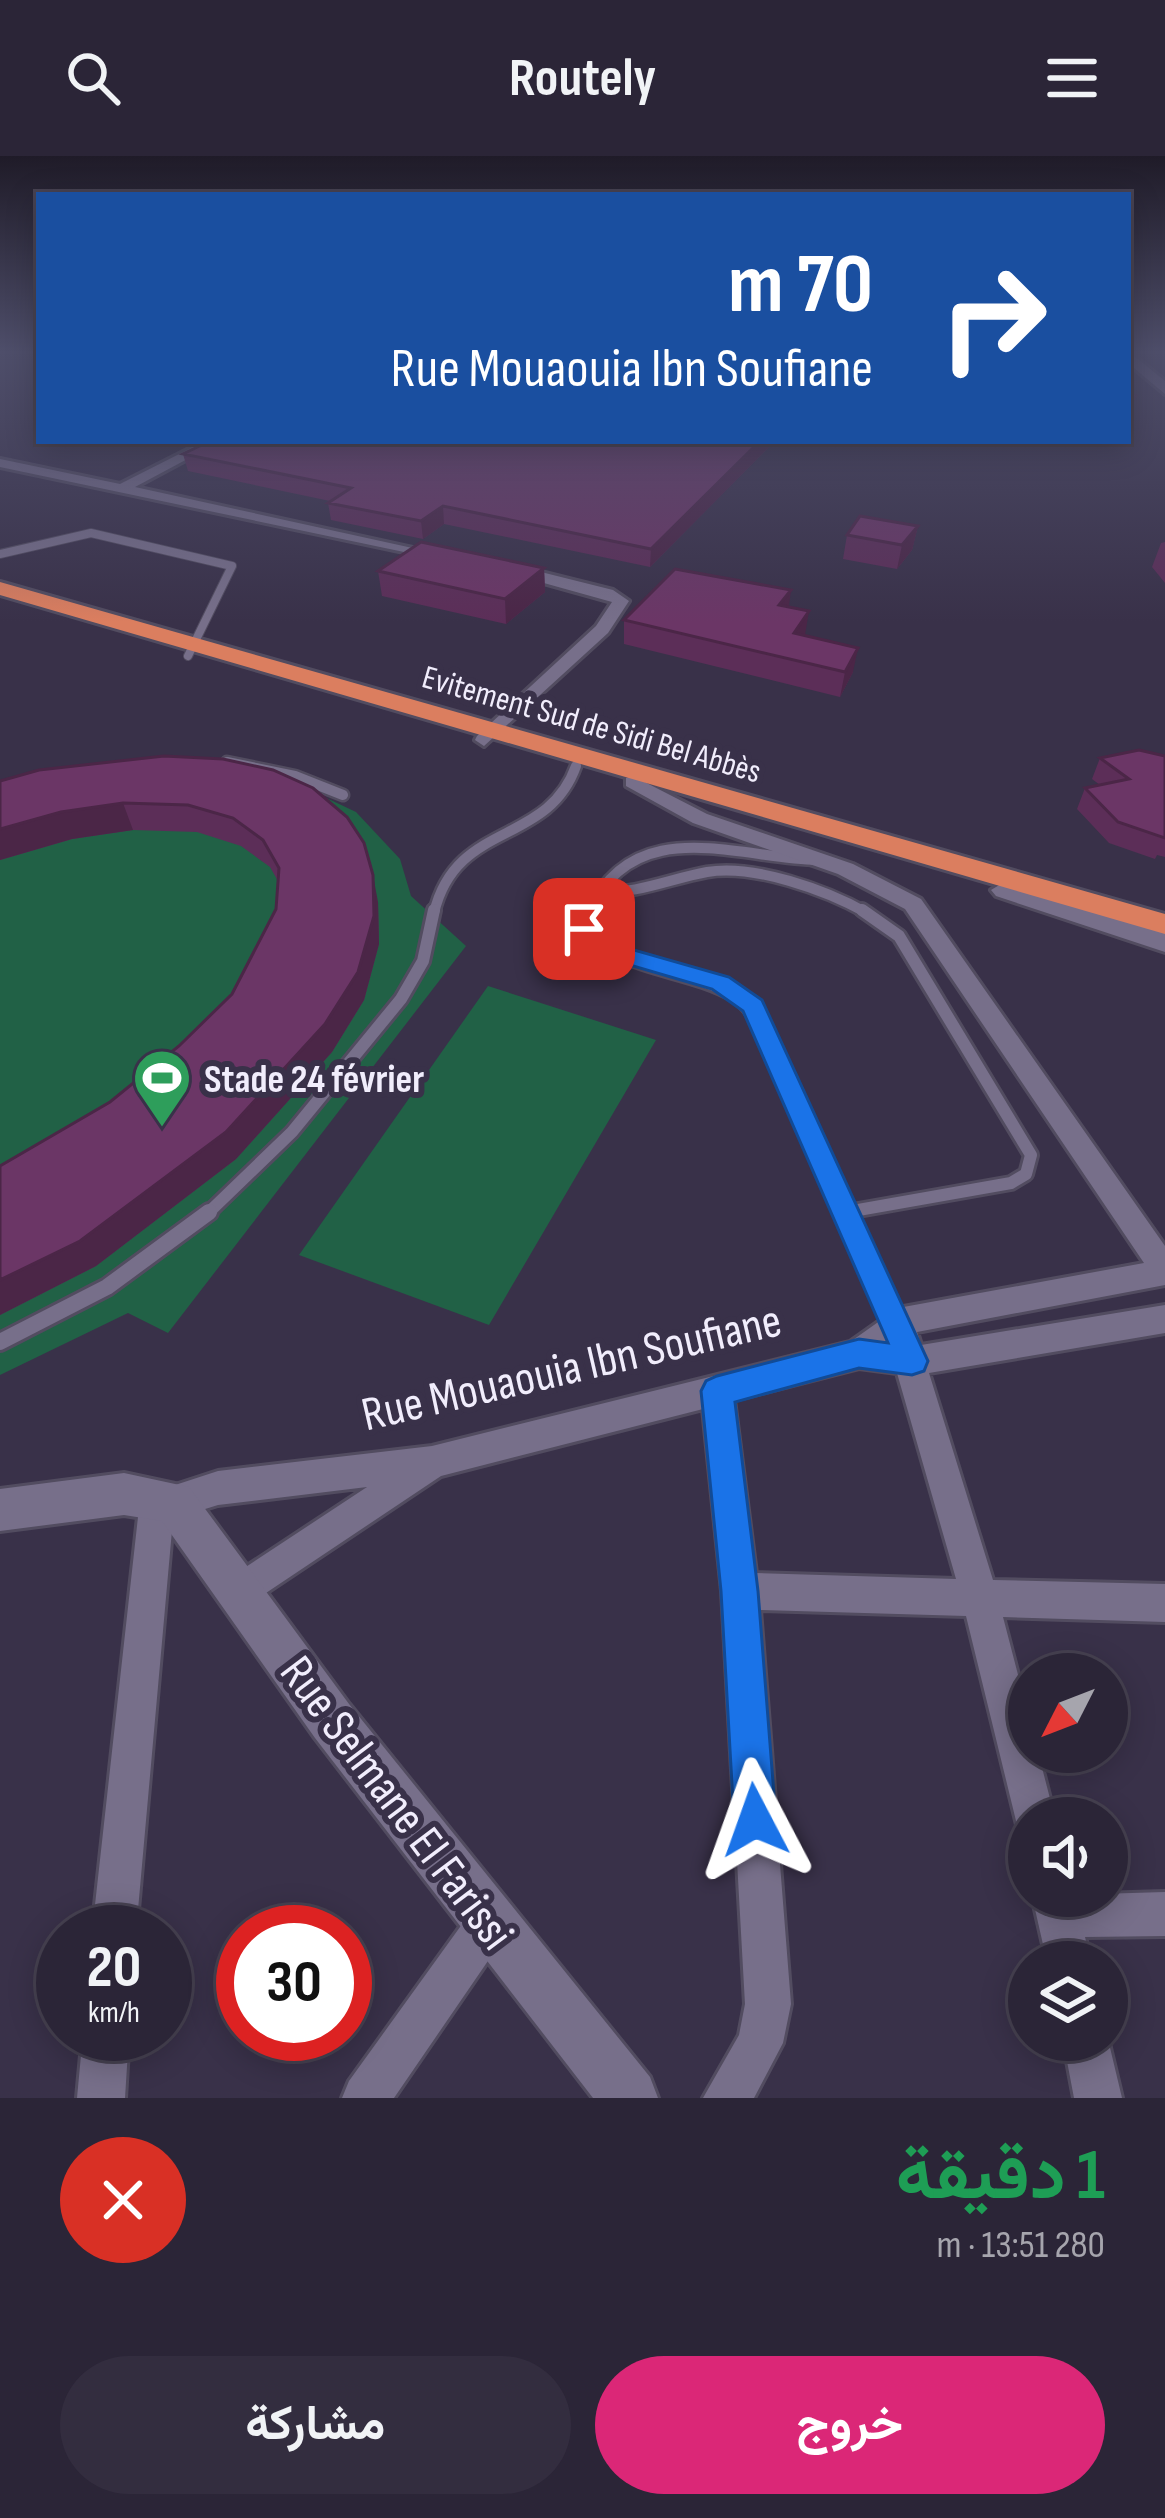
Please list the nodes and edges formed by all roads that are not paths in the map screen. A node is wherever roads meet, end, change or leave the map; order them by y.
1 (208, 444) edge
2 (0, 464) edge
3 (121, 489) junction
4 (0, 554) edge
5 (458, 559) edge
6 (480, 563) edge
7 (0, 588) edge
8 (0, 603) edge
9 (190, 650) junction
10 (490, 735) junction
11 (206, 760) edge
12 (608, 771) junction
13 (343, 795) dead end
14 (817, 860) junction
15 (1006, 883) junction
16 (598, 892) junction
17 (1165, 920) edge
18 (1165, 938) edge
19 (847, 1212) junction
20 (1165, 1271) edge
21 (1165, 1318) edge
22 (898, 1322) junction
23 (0, 1342) edge
24 (859, 1354) junction
25 (912, 1361) junction
26 (717, 1391) junction
27 (432, 1462) junction
28 (166, 1500) junction
29 (0, 1510) edge
30 (242, 1591) junction
31 (740, 1591) junction
32 (981, 1602) junction
33 (1165, 1604) edge
34 (1029, 1797) edge
35 (117, 1905) edge
36 (1128, 1911) edge
37 (1165, 1914) edge
38 (488, 1924) junction
39 (104, 2061) edge
40 (1091, 2061) edge
41 (101, 2098) edge
42 (366, 2098) edge
43 (629, 2098) edge
44 (727, 2098) edge
45 (1099, 2098) edge

1 - 3 street
2 - 3 street
3 - 5 street
4 - 9 lane
6 - 10 street
7 - 9 highway, Evitement Sud de Sidi Bel Abbès
8 - 9 highway, Evitement Sud de Sidi Bel Abbès
9 - 10 highway, Evitement Sud de Sidi Bel Abbès
10 - 12 highway, Evitement Sud de Sidi Bel Abbès
11 - 13 lane
12 - 14 street
12 - 15 highway, Evitement Sud de Sidi Bel Abbès
12 - 23 lane
14 - 16 lane
14 - 20 street
15 - 17 main road
15 - 18 main road
16 - 19 lane
16 - 19 lane
19 - 22 lane
20 - 22 street
21 - 25 street, Rue Mouaouia Ibn Soufiane
22 - 24 street
22 - 25 street
24 - 25 street, Rue Mouaouia Ibn Soufiane
24 - 26 street, Rue Mouaouia Ibn Soufiane
25 - 32 street
26 - 27 street, Rue Mouaouia Ibn Soufiane
26 - 31 street
27 - 28 street, Rue Mouaouia Ibn Soufiane
27 - 30 street
28 - 29 street, Rue Mouaouia Ibn Soufiane
28 - 30 street, Rue Selmane El Farissi
28 - 35 street
30 - 38 street, Rue Selmane El Farissi
31 - 32 street
31 - 44 street
32 - 33 street
32 - 34 street
36 - 37 street
38 - 42 street
38 - 43 street, Rue Selmane El Farissi
39 - 41 street
40 - 45 street

